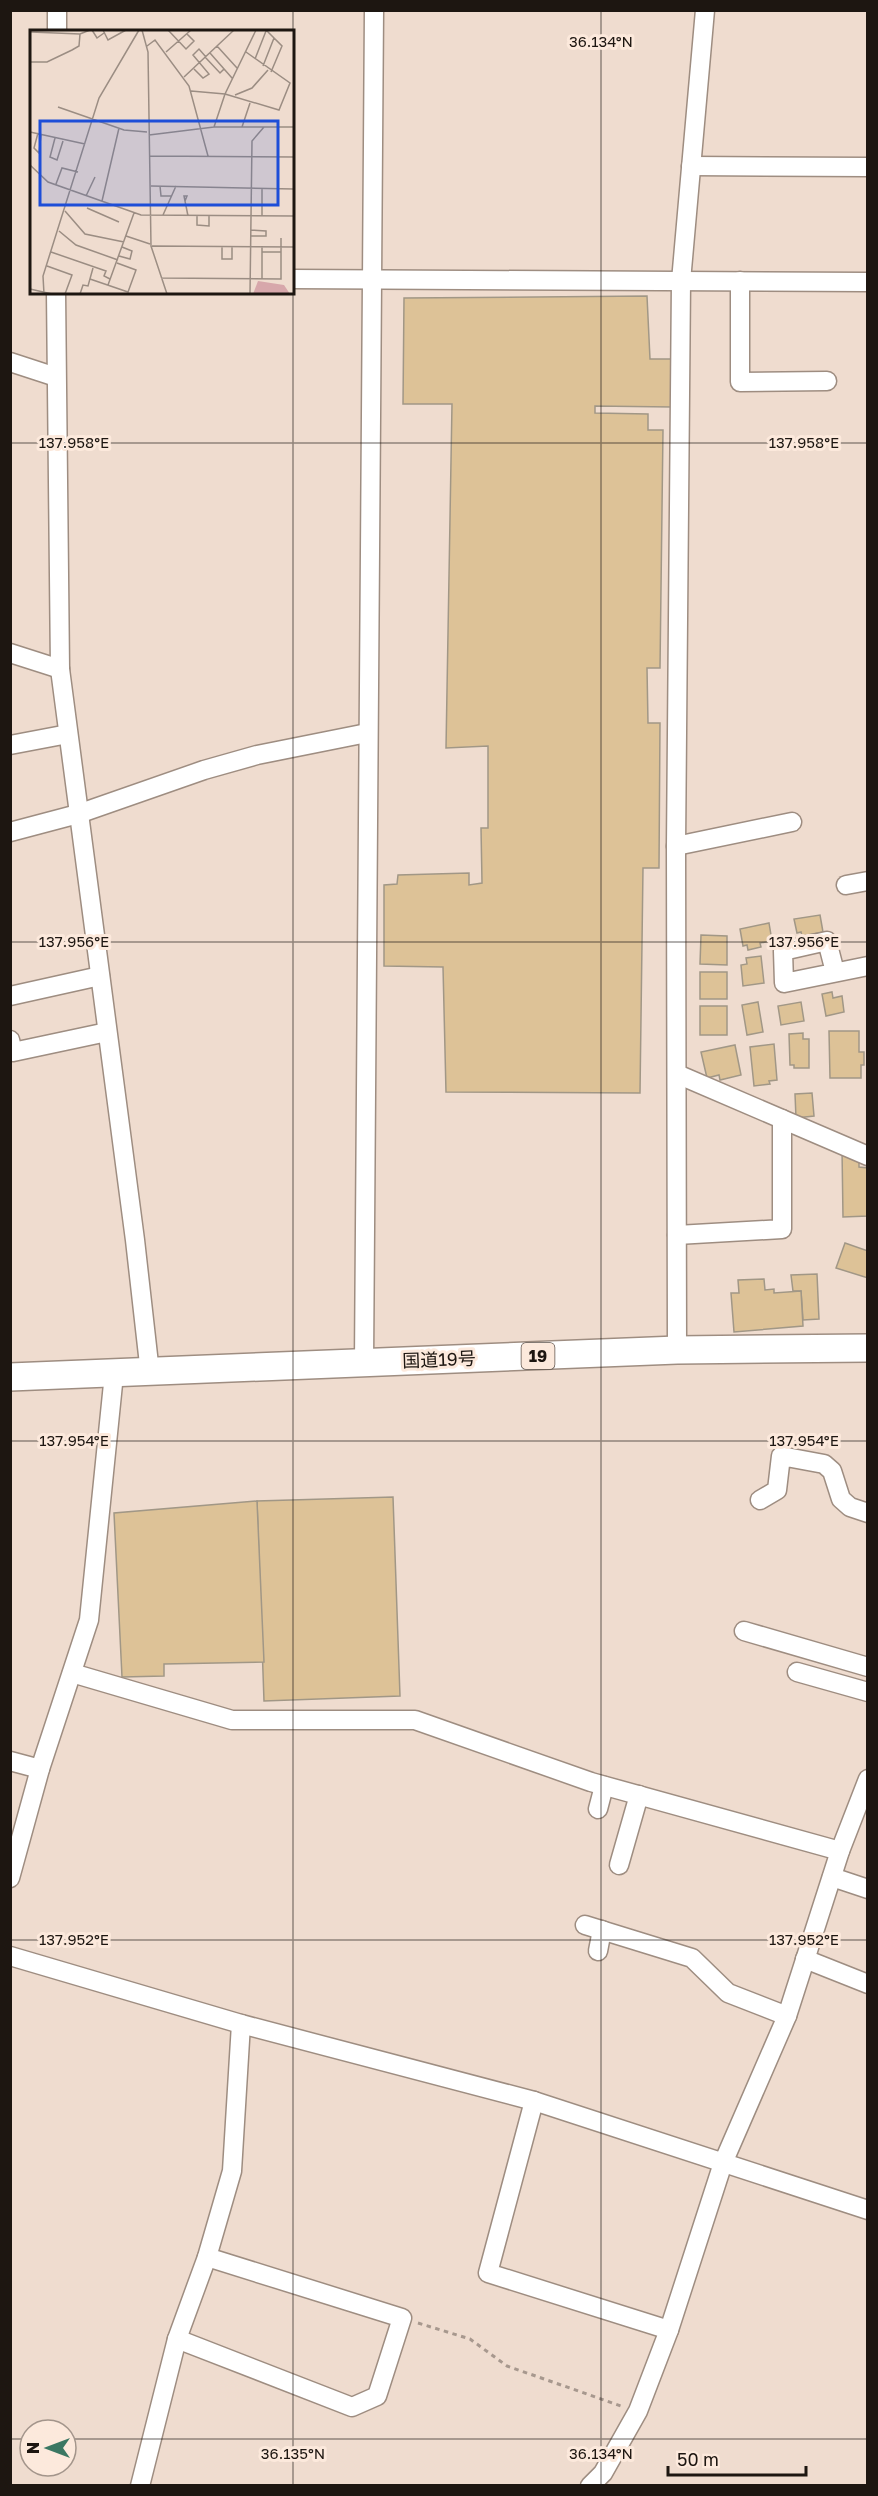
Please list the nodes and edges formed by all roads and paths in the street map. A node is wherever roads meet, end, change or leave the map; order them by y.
1 (57, 10) edge
2 (374, 10) edge
3 (705, 10) edge
4 (57, 30) edge
5 (692, 166) junction
6 (867, 167) edge
7 (294, 279) edge
8 (372, 279) junction
9 (681, 281) junction
10 (740, 281) junction
11 (867, 282) edge
12 (56, 294) edge
13 (10, 362) edge
14 (56, 377) junction
15 (826, 381) dead end
16 (10, 653) edge
17 (60, 669) junction
18 (367, 733) junction
19 (68, 734) junction
20 (10, 745) edge
21 (78, 814) junction
22 (792, 822) dead end
23 (10, 832) edge
24 (676, 846) junction
25 (867, 881) edge
26 (846, 885) dead end
27 (867, 966) edge
28 (835, 972) dead end
29 (100, 976) junction
30 (10, 996) edge
31 (107, 1032) junction
32 (10, 1040) edge
33 (677, 1074) junction
34 (782, 1119) junction
35 (867, 1156) edge
36 (677, 1235) junction
37 (867, 1348) edge
38 (677, 1350) junction
39 (364, 1363) junction
40 (150, 1373) junction
41 (114, 1374) junction
42 (10, 1377) edge
43 (760, 1500) dead end
44 (867, 1513) edge
45 (744, 1631) dead end
46 (867, 1667) edge
47 (797, 1672) dead end
48 (72, 1673) junction
49 (867, 1692) edge
50 (10, 1761) edge
51 (40, 1769) junction
52 (867, 1779) edge
53 (604, 1786) junction
54 (639, 1796) junction
55 (598, 1809) dead end
56 (840, 1851) junction
57 (620, 1865) dead end
58 (832, 1877) junction
59 (10, 1878) edge
60 (867, 1889) edge
61 (598, 1951) dead end
62 (10, 1956) edge
63 (805, 1959) junction
64 (867, 1984) edge
65 (787, 2016) junction
66 (241, 2024) junction
67 (534, 2102) junction
68 (723, 2163) junction
69 (867, 2210) edge
70 (207, 2257) junction
71 (402, 2318) junction
72 (669, 2330) junction
73 (177, 2339) junction
74 (638, 2411) junction
75 (140, 2486) edge
76 (590, 2486) edge

1 - 4 street
2 - 8 street
3 - 5 street
5 - 6 street
5 - 9 street
7 - 8 street
8 - 9 street
8 - 18 street
9 - 10 street
9 - 24 street
10 - 11 street
10 - 15 street
12 - 14 street
13 - 14 street
14 - 17 street
16 - 17 street
17 - 19 street
18 - 21 street
18 - 39 street
19 - 20 street
19 - 21 street
21 - 23 street
21 - 29 street
22 - 24 street
24 - 33 street
25 - 26 street
27 - 28 street
29 - 30 street
29 - 31 street
31 - 32 street
31 - 40 street
33 - 34 street
33 - 36 street
34 - 35 street
34 - 36 street
36 - 38 street
37 - 38 highway, 国道19号 / 19
38 - 39 highway, 国道19号 / 19
39 - 40 highway, 国道19号 / 19
40 - 41 highway, 国道19号 / 19
41 - 42 highway, 国道19号 / 19
41 - 48 street
43 - 44 street
45 - 46 street
47 - 49 street
48 - 51 street
48 - 53 street
50 - 51 street
51 - 59 street
52 - 56 street
53 - 54 street
53 - 55 street
54 - 56 street
54 - 57 street
56 - 58 street
58 - 60 street
58 - 63 street
61 - 65 street
62 - 66 street
63 - 64 street
63 - 65 street
65 - 68 street
66 - 67 street
66 - 70 street
67 - 68 street
67 - 72 street
68 - 69 street
68 - 72 street
70 - 71 street
70 - 73 street
71 - 73 street
71 - 74 path
72 - 74 street
73 - 75 street
74 - 76 street

